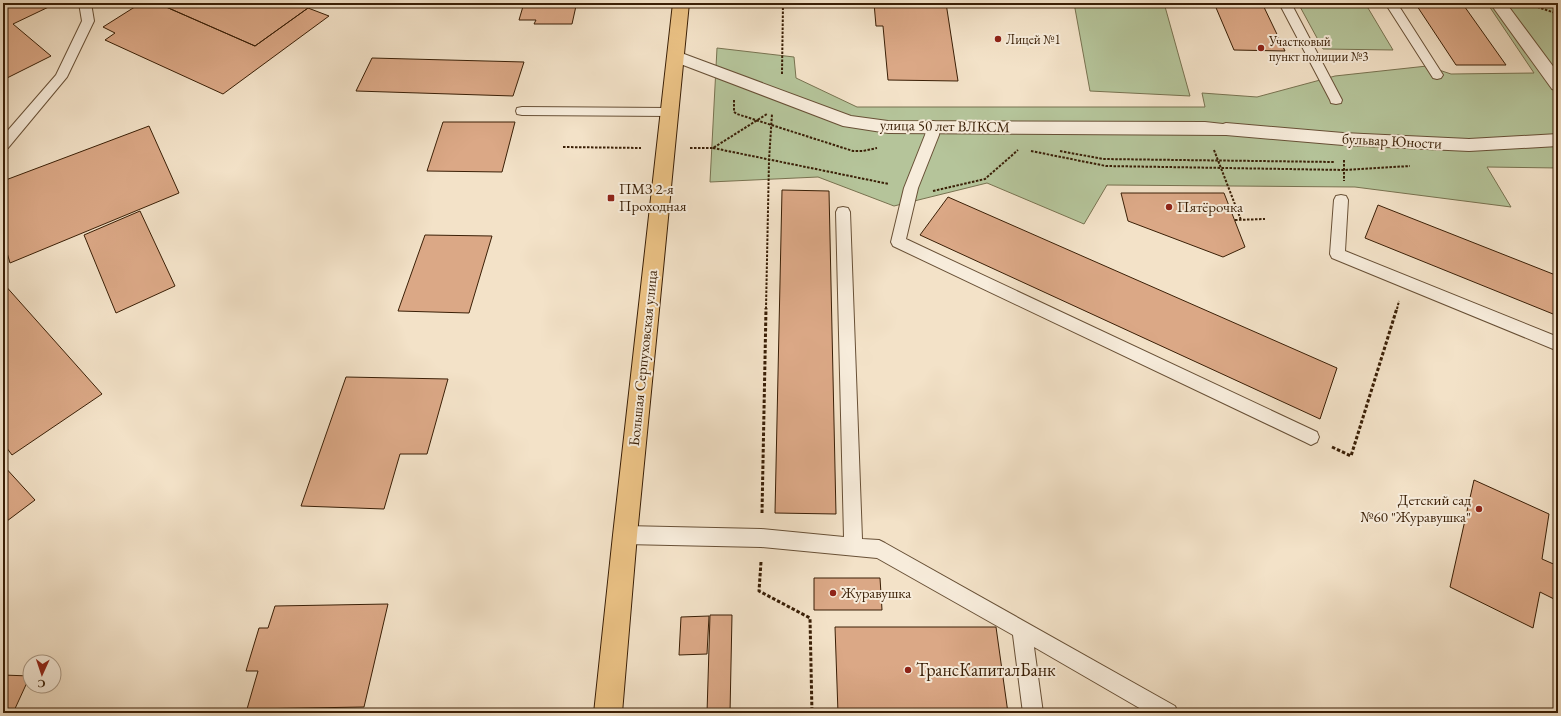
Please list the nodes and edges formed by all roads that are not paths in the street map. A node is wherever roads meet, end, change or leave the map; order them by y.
1 (85, 3) edge
2 (681, 3) edge
3 (1285, 3) edge
4 (1391, 3) edge
5 (1498, 3) edge
6 (676, 56) junction
7 (1437, 75) dead end
8 (1558, 85) edge
9 (1336, 100) dead end
10 (522, 111) dead end
11 (669, 112) junction
12 (933, 126) junction
13 (1226, 129) joint
14 (1558, 140) edge
15 (3, 145) edge
16 (1341, 200) dead end
17 (843, 212) dead end
18 (1558, 344) edge
19 (1311, 437) road end
20 (625, 535) junction
21 (853, 547) junction
22 (1022, 629) junction
23 (608, 713) edge
24 (1033, 713) edge
25 (1168, 713) edge

1 - 15 lane
2 - 6 main road, Большая Серпуховская улица
3 - 9 lane
4 - 7 lane
5 - 8 street
6 - 11 main road, Большая Серпуховская улица
6 - 12 street, улица 50 лет ВЛКСМ
10 - 11 lane
11 - 20 main road, Большая Серпуховская улица
12 - 13 street, улица 50 лет ВЛКСМ
12 - 19 lane
13 - 14 street, бульвар Юности
16 - 18 lane
17 - 21 lane
20 - 21 lane
20 - 23 main road, Большая Серпуховская улица
21 - 22 lane
22 - 24 lane
22 - 25 lane

